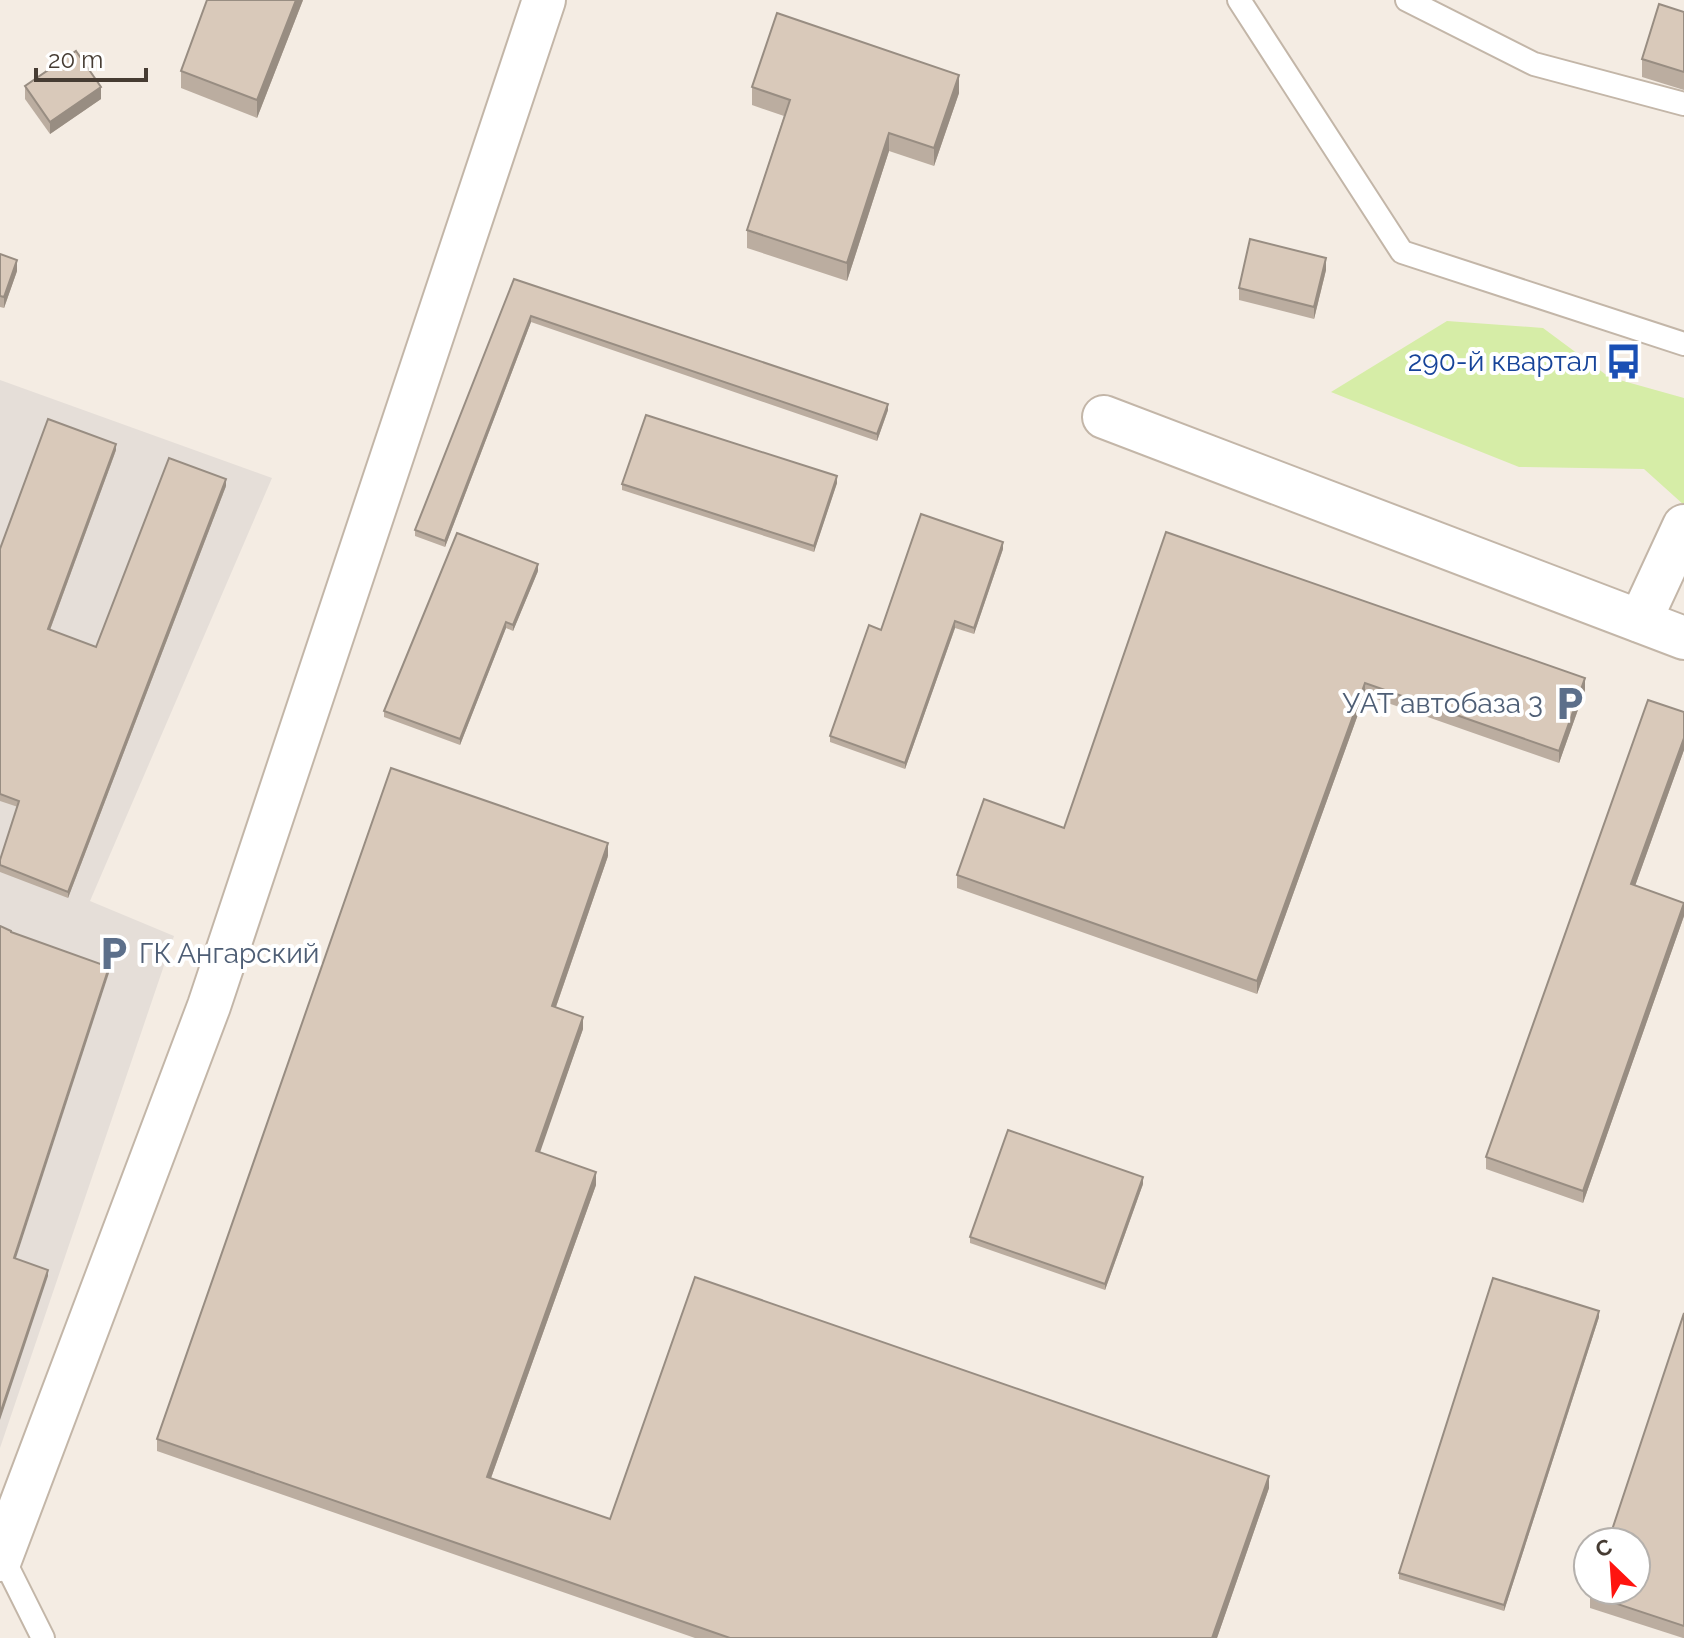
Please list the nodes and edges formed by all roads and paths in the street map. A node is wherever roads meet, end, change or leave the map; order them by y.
1 (544, 0) edge
2 (1239, 0) edge
3 (1407, 0) edge
4 (1684, 104) edge
5 (1684, 344) edge
6 (1104, 417) dead end
7 (1684, 526) edge
8 (1640, 621) junction
9 (1684, 638) edge
10 (1, 1558) edge
11 (43, 1638) edge

1 - 10 street
2 - 5 lane
3 - 4 lane
6 - 8 street
7 - 8 street
8 - 9 street
10 - 11 lane

